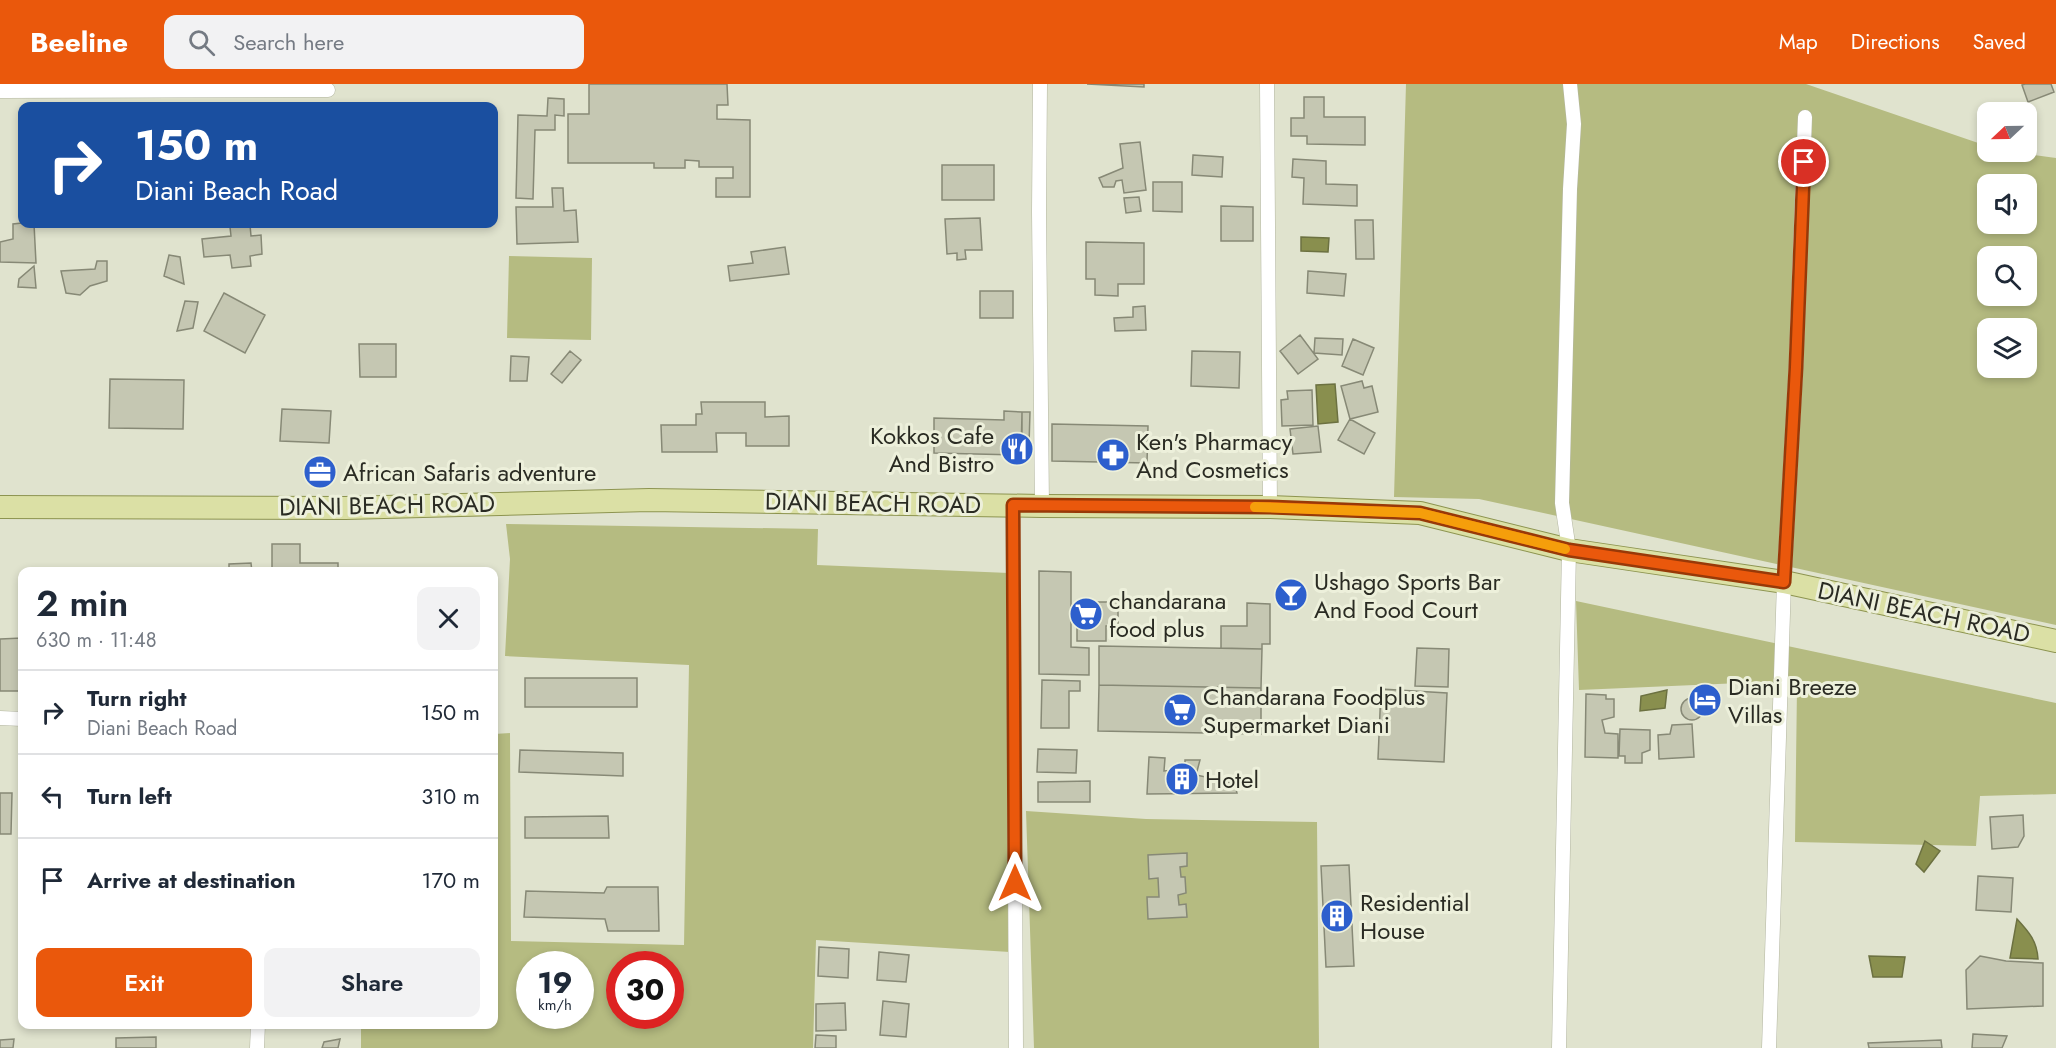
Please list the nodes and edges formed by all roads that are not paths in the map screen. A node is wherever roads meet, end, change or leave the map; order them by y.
1 (1040, 84) edge
2 (1267, 84) edge
3 (1570, 84) edge
4 (328, 90) dead end
5 (0, 91) edge
6 (1805, 117) dead end
7 (1013, 505) junction
8 (1042, 506) junction
9 (0, 507) edge
10 (1270, 507) junction
11 (1569, 550) junction
12 (1784, 582) junction
13 (2056, 641) edge
14 (0, 718) edge
15 (18, 718) edge
16 (258, 1029) edge
17 (257, 1048) edge
18 (1016, 1048) edge
19 (1559, 1048) edge
20 (1768, 1048) edge

1 - 8 street
2 - 10 street
3 - 11 street
4 - 5 street
6 - 12 street
7 - 8 main road, DIANI BEACH ROAD
7 - 9 main road, DIANI BEACH ROAD
7 - 18 street
8 - 10 main road, DIANI BEACH ROAD
10 - 11 main road, DIANI BEACH ROAD
11 - 12 main road, DIANI BEACH ROAD
11 - 19 street
12 - 13 main road, DIANI BEACH ROAD
12 - 20 street
14 - 15 street
16 - 17 street

